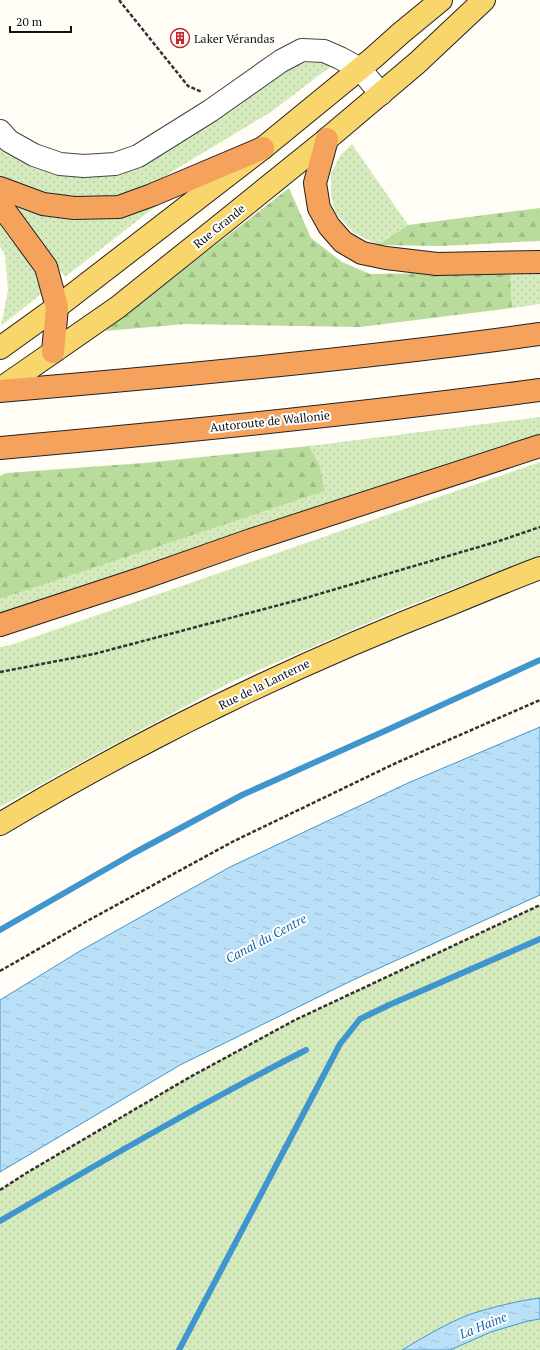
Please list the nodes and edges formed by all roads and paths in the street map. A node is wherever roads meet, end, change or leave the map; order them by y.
1 (119, 0) edge
2 (441, 0) edge
3 (484, 0) edge
4 (360, 69) junction
5 (381, 94) junction
6 (224, 102) junction
7 (0, 131) edge
8 (327, 139) junction
9 (263, 148) junction
10 (0, 188) edge
11 (0, 204) edge
12 (540, 262) edge
13 (57, 307) junction
14 (540, 334) edge
15 (0, 348) edge
16 (53, 352) junction
17 (0, 390) edge
18 (540, 390) edge
19 (540, 446) edge
20 (0, 448) edge
21 (540, 527) edge
22 (540, 568) edge
23 (0, 625) edge
24 (0, 672) edge
25 (540, 700) edge
26 (0, 824) edge
27 (540, 905) edge
28 (0, 971) edge
29 (0, 1190) edge

1 - 6 path
2 - 4 main road
3 - 5 main road, Rue Grande
4 - 5 street
4 - 6 street
4 - 9 main road
5 - 8 main road, Rue Grande
6 - 7 street
8 - 12 highway
8 - 16 main road, Rue Grande
9 - 10 highway
9 - 13 main road
11 - 13 highway
13 - 15 main road
13 - 16 highway
14 - 17 highway
16 - 17 main road, Rue Grande
18 - 20 highway, Autoroute de Wallonie
19 - 23 highway
21 - 24 path
22 - 26 main road, Rue de la Lanterne
25 - 28 path
27 - 29 path

